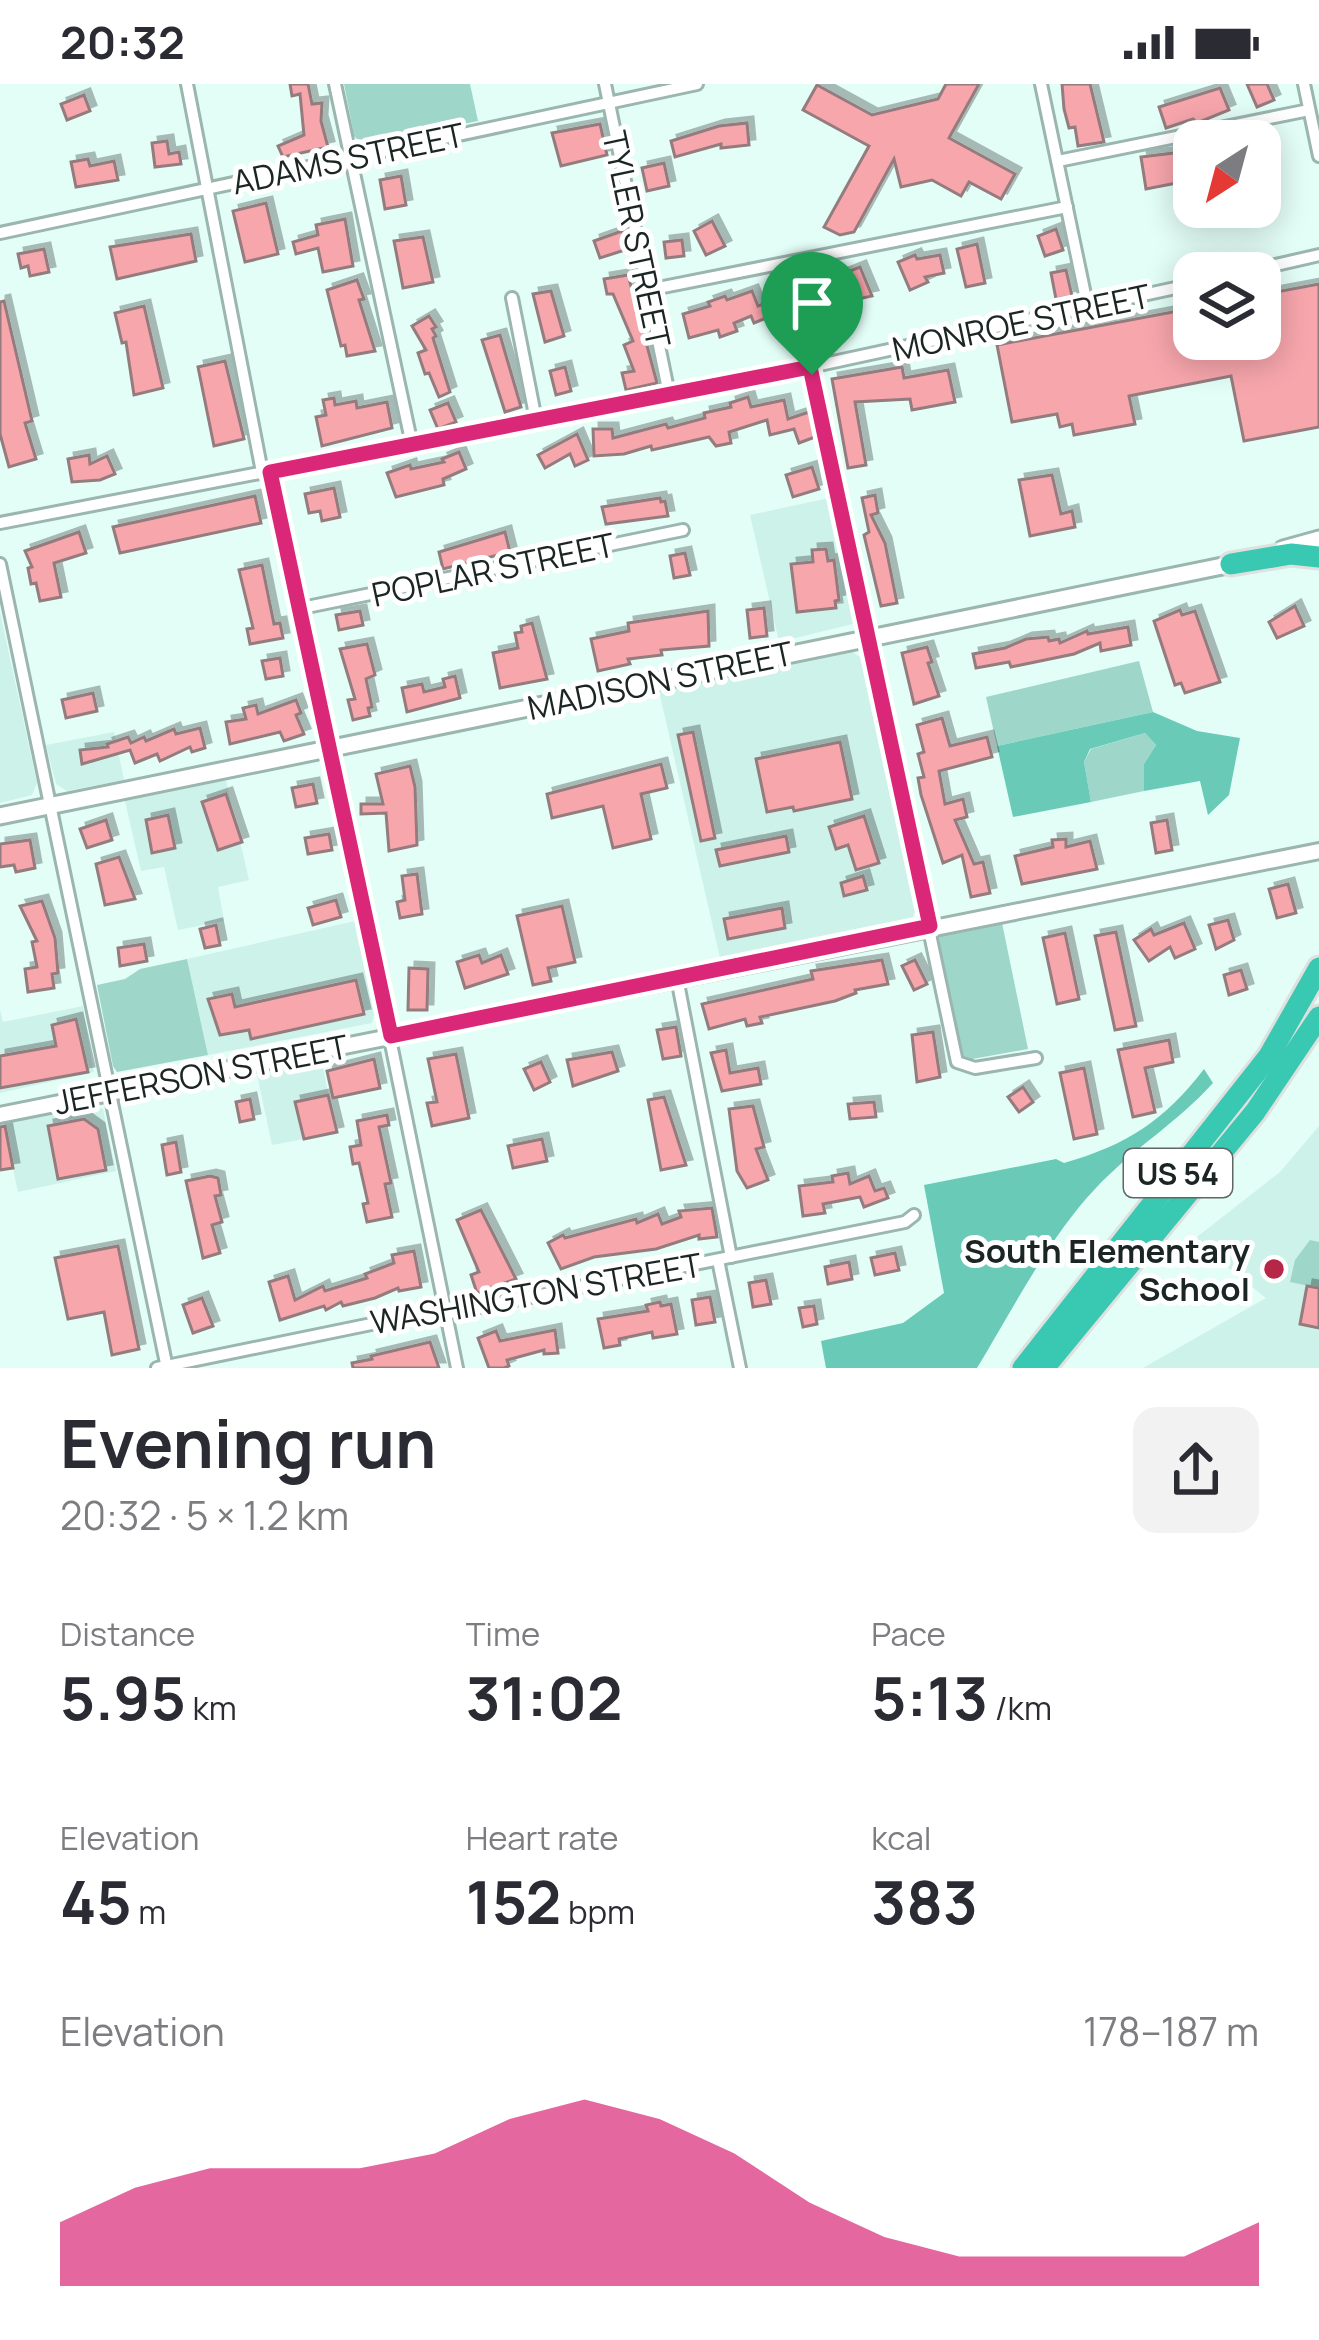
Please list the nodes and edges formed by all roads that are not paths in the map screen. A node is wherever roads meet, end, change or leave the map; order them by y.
1 (187, 84) edge
2 (334, 84) edge
3 (604, 84) edge
4 (697, 84) edge
5 (1041, 84) edge
6 (1304, 84) edge
7 (608, 103) junction
8 (1309, 110) junction
9 (1319, 156) edge
10 (351, 158) junction
11 (1058, 161) junction
12 (207, 189) junction
13 (1067, 207) junction
14 (0, 233) edge
15 (1319, 255) edge
16 (1281, 264) edge
17 (1173, 289) edge
18 (647, 290) junction
19 (512, 298) dead end
20 (1088, 309) junction
21 (810, 367) junction
22 (669, 394) junction
23 (536, 420) junction
24 (412, 445) junction
25 (266, 472) junction
26 (0, 524) edge
27 (683, 530) dead end
28 (1319, 539) edge
29 (1319, 557) edge
30 (0, 564) edge
31 (1232, 564) junction
32 (302, 608) junction
33 (866, 636) junction
34 (332, 748) junction
35 (50, 806) junction
36 (0, 816) edge
37 (1319, 851) edge
38 (930, 926) junction
39 (1319, 968) edge
40 (677, 978) junction
41 (1319, 1017) edge
42 (391, 1036) junction
43 (1036, 1058) dead end
44 (110, 1092) junction
45 (0, 1115) edge
46 (914, 1215) dead end
47 (724, 1258) junction
48 (445, 1314) junction
49 (164, 1367) edge
50 (457, 1368) edge
51 (740, 1368) edge
52 (1023, 1368) edge
53 (1044, 1368) edge

1 - 12 street
2 - 10 street
3 - 7 street, TYLER STREET
4 - 7 street, ADAMS STREET
5 - 11 street
6 - 8 street
7 - 10 street, ADAMS STREET
7 - 18 street, TYLER STREET
8 - 9 street
8 - 11 street
10 - 12 street, ADAMS STREET
10 - 24 street
11 - 13 street
12 - 14 street, ADAMS STREET
12 - 25 street
13 - 18 street
13 - 20 street
15 - 16 street
17 - 20 street, MONROE STREET
18 - 22 street, TYLER STREET
19 - 23 street
20 - 21 street, MONROE STREET
21 - 22 street, MONROE STREET
21 - 33 street
22 - 23 street, MONROE STREET
23 - 24 street, MONROE STREET
24 - 25 street, MONROE STREET
25 - 26 street, MONROE STREET
25 - 32 street
27 - 32 street, POPLAR STREET
28 - 31 main road, MADISON STREET
29 - 31 highway
30 - 35 street
31 - 33 main road, MADISON STREET
32 - 34 street
33 - 34 main road, MADISON STREET
33 - 38 street
34 - 35 main road, MADISON STREET
34 - 42 street
35 - 36 main road, MADISON STREET
35 - 44 street
37 - 38 street, JEFFERSON STREET
38 - 40 street, JEFFERSON STREET
38 - 43 street
39 - 52 highway, US 54
40 - 42 street, JEFFERSON STREET
40 - 47 street
41 - 53 highway, US 54
42 - 44 street, JEFFERSON STREET
42 - 48 street
44 - 45 street, JEFFERSON STREET
44 - 49 street
46 - 47 street, WASHINGTON STREET
47 - 48 street, WASHINGTON STREET
47 - 51 street
48 - 49 street, WASHINGTON STREET
48 - 50 street

